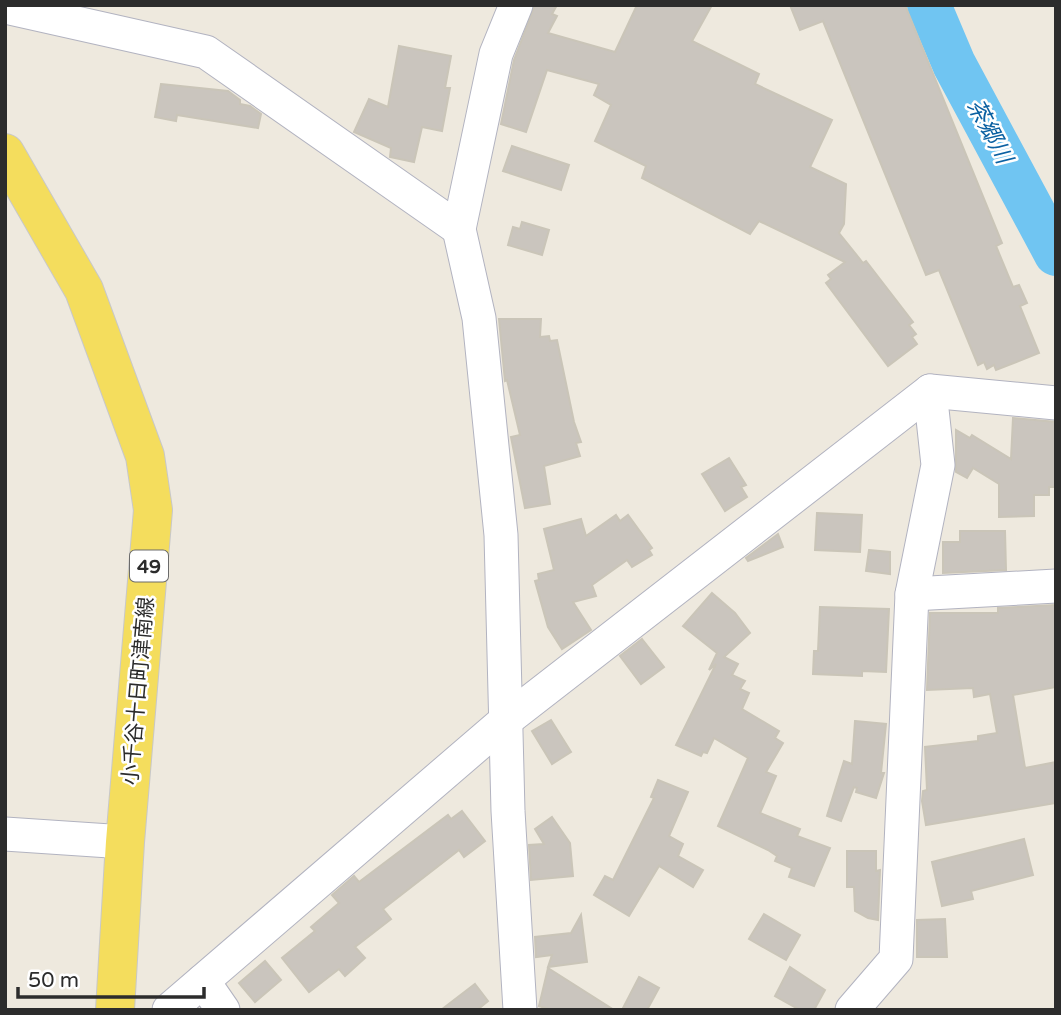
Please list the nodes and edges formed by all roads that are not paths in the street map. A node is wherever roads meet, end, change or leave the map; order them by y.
1 (516, 5) edge
2 (5, 7) edge
3 (5, 153) edge
4 (459, 229) junction
5 (930, 391) junction
6 (1055, 404) edge
7 (1056, 586) edge
8 (912, 594) junction
9 (505, 721) junction
10 (5, 834) edge
11 (125, 842) junction
12 (203, 981) junction
13 (115, 1010) edge
14 (169, 1010) edge
15 (223, 1010) edge
16 (520, 1010) edge
17 (852, 1010) edge

1 - 4 street
2 - 4 street
3 - 11 main road, 小千谷十日町津南線 / 49
4 - 9 street
5 - 6 street
5 - 8 street
5 - 9 street
7 - 8 street
8 - 17 street
9 - 12 street
9 - 16 street
10 - 11 street
11 - 13 main road, 小千谷十日町津南線 / 49
12 - 14 street
12 - 15 street

